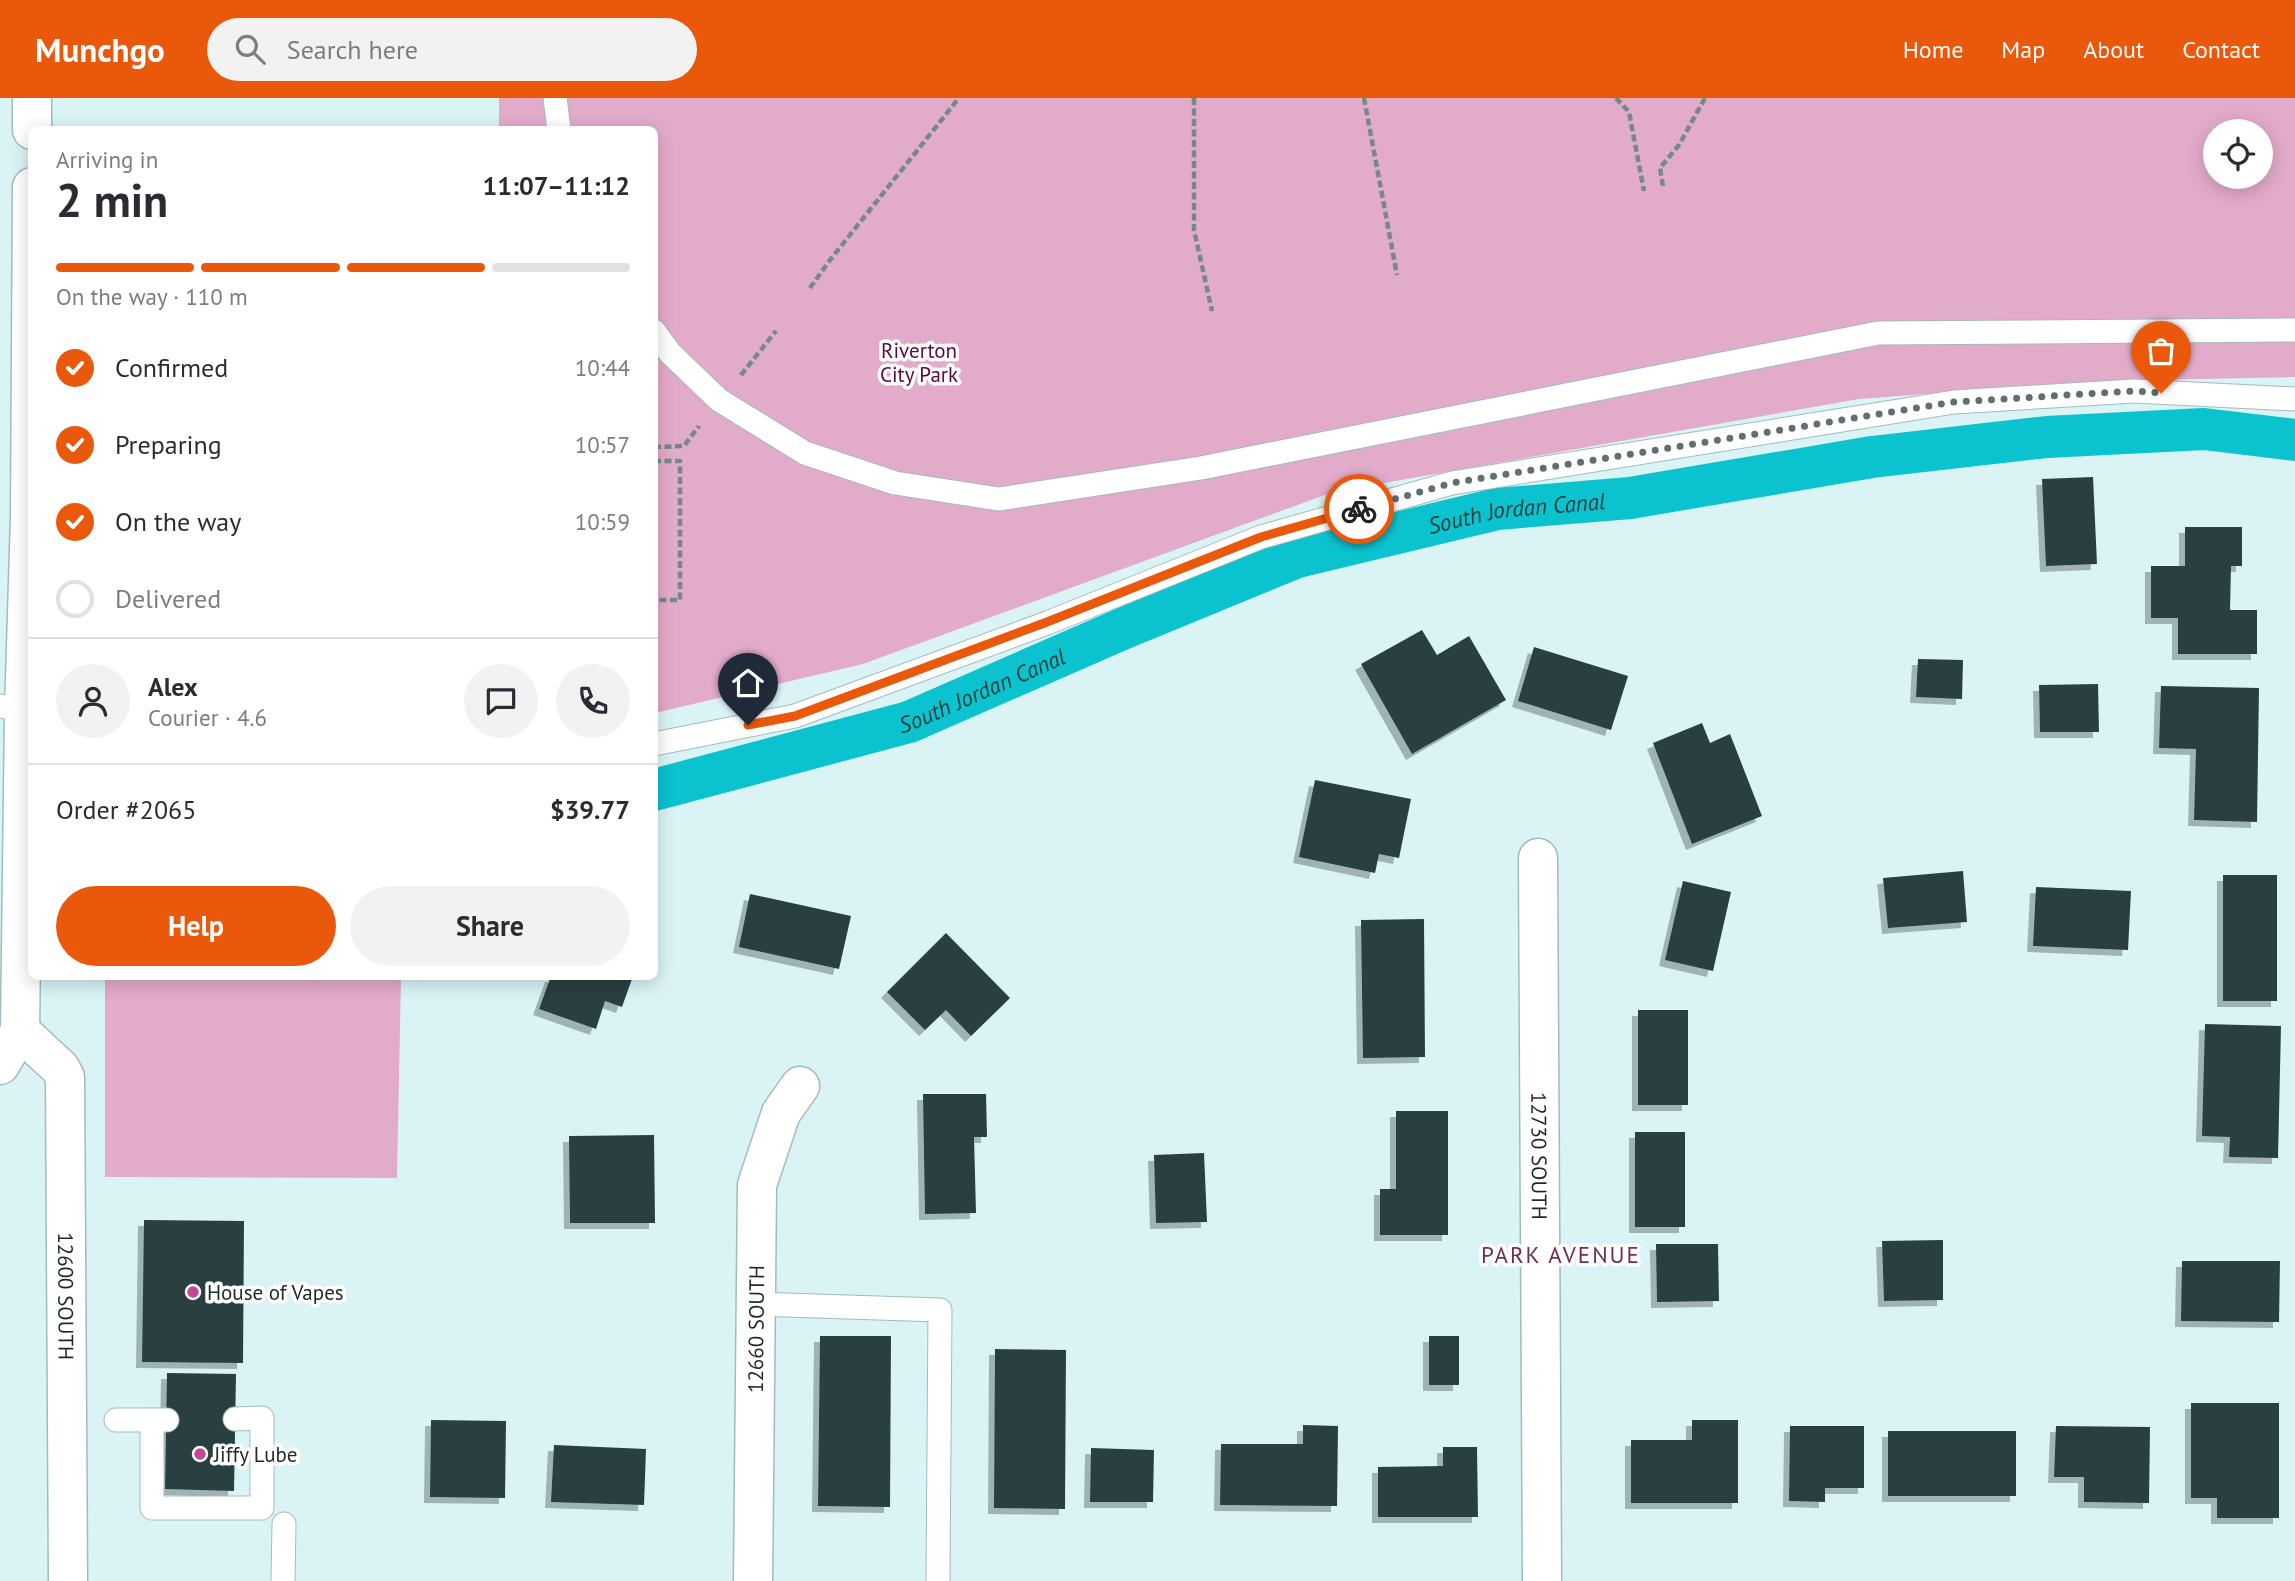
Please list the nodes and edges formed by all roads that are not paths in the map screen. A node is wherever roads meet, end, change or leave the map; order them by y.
1 (32, 98) edge
2 (555, 98) edge
3 (32, 126) edge
4 (558, 126) edge
5 (2295, 330) edge
6 (658, 337) edge
7 (2295, 398) edge
8 (28, 498) edge
9 (19, 710) edge
10 (658, 743) edge
11 (1538, 858) dead end
12 (10, 1031) edge
13 (0, 1065) edge
14 (800, 1086) dead end
15 (755, 1304) junction
16 (235, 1419) dead end
17 (116, 1420) dead end
18 (284, 1524) dead end
19 (68, 1581) edge
20 (284, 1581) edge
21 (752, 1581) edge
22 (938, 1581) edge
23 (1542, 1581) edge

1 - 3 main road
2 - 4 lane
5 - 6 lane
7 - 10 lane
8 - 9 main road
9 - 12 main road
11 - 23 main road, 12730 SOUTH
12 - 13 main road
12 - 19 main road, 12600 SOUTH
14 - 15 main road, 12660 SOUTH
15 - 21 main road, 12660 SOUTH
15 - 22 lane
16 - 17 lane
18 - 20 lane

